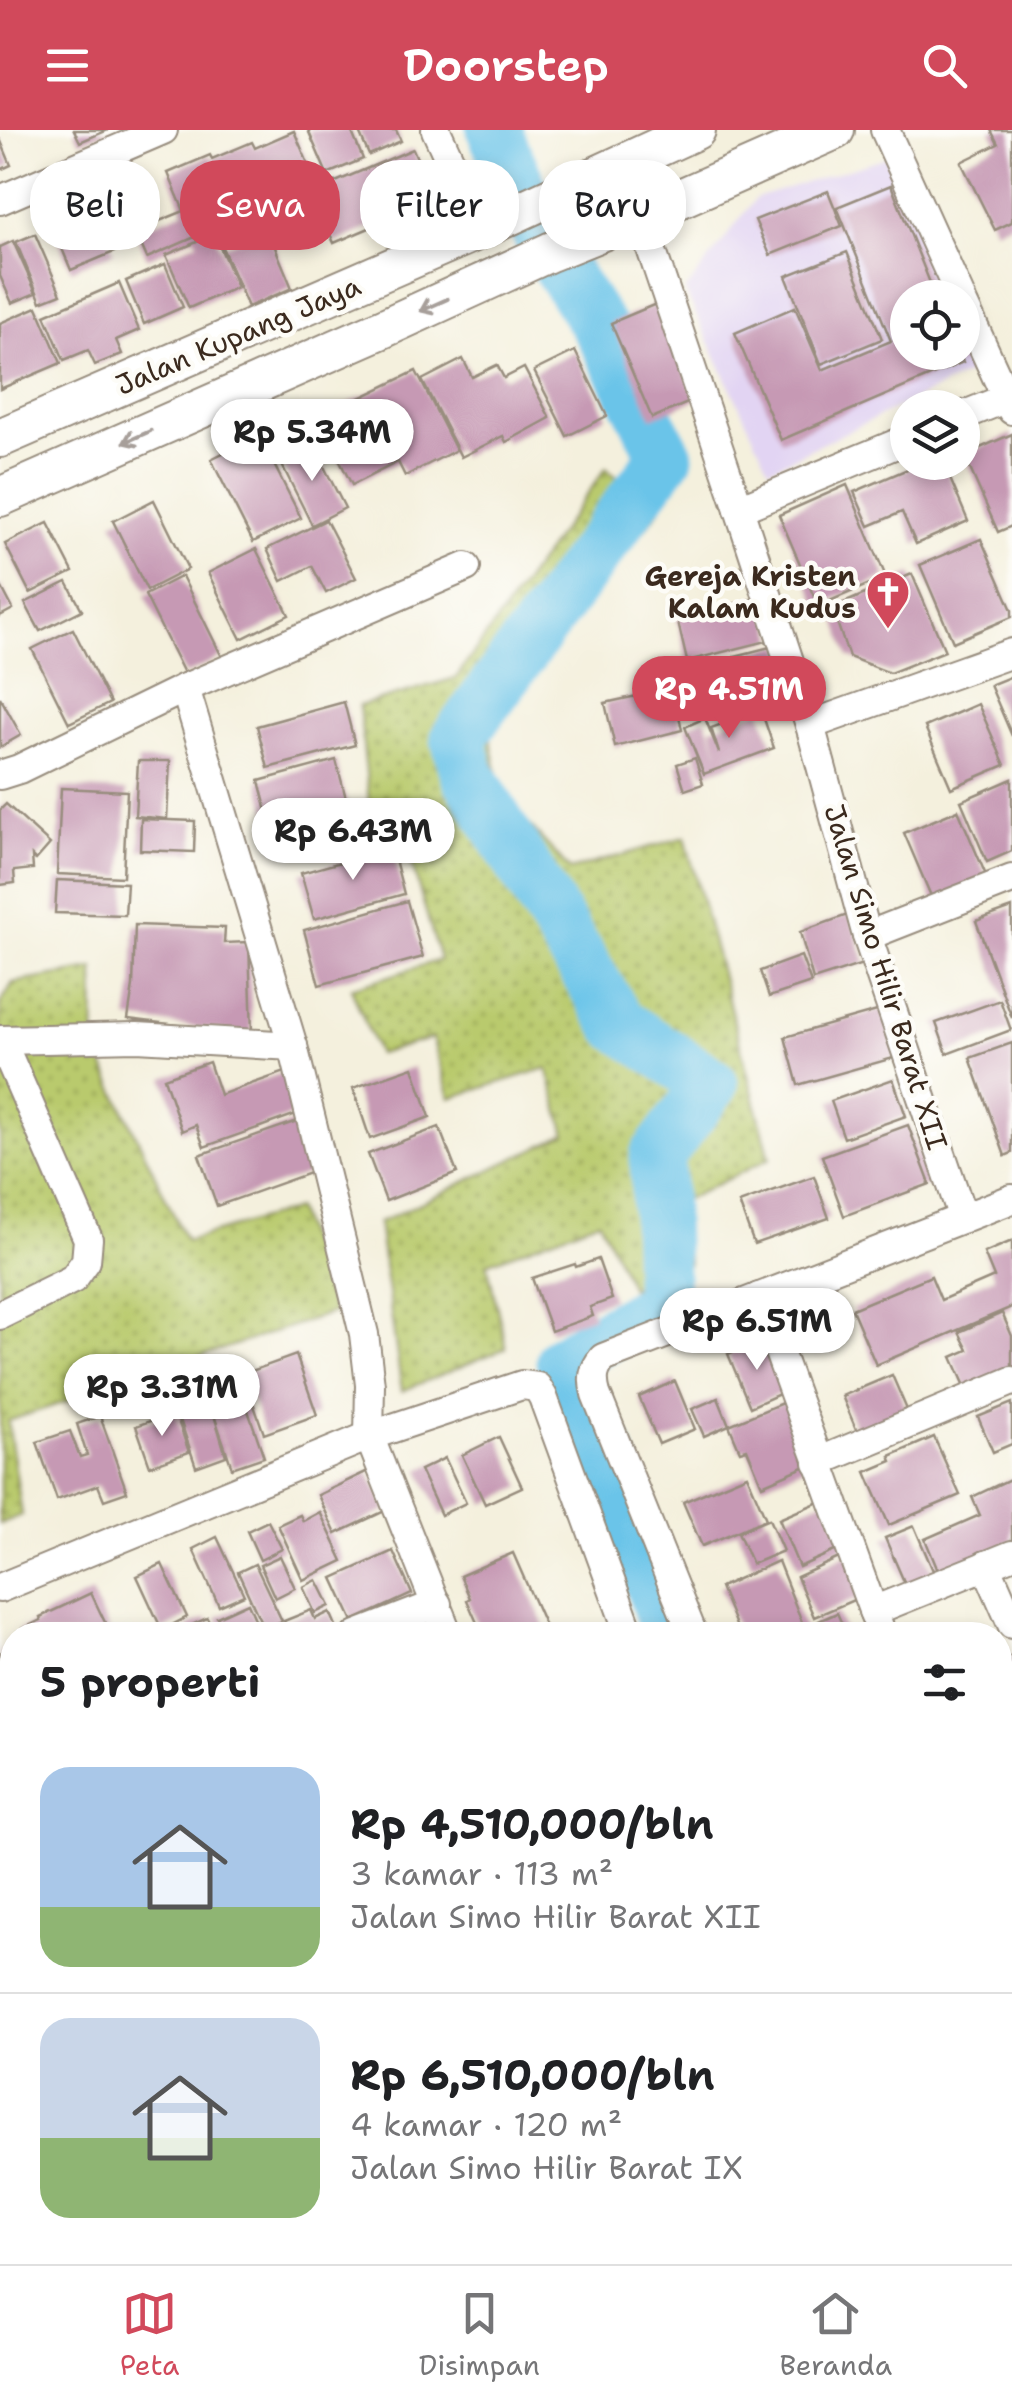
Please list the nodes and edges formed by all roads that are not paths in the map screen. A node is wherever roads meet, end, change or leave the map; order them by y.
1 (163, 130) edge
2 (436, 130) edge
3 (696, 130) edge
4 (834, 130) edge
5 (885, 130) edge
6 (643, 140) edge
7 (452, 160) edge
8 (686, 196) edge
9 (0, 200) edge
10 (519, 210) edge
11 (432, 250) edge
12 (557, 250) edge
13 (651, 250) edge
14 (953, 280) edge
15 (360, 282) junction
16 (384, 328) junction
17 (980, 339) edge
18 (1009, 404) edge
19 (980, 411) edge
20 (0, 438) edge
21 (890, 446) edge
22 (0, 497) edge
23 (739, 509) junction
24 (466, 568) dead end
25 (1012, 653) edge
26 (185, 688) junction
27 (810, 725) junction
28 (0, 775) edge
29 (1012, 879) edge
30 (867, 936) junction
31 (1, 1040) edge
32 (293, 1046) junction
33 (1012, 1199) edge
34 (963, 1218) junction
35 (759, 1297) junction
36 (0, 1315) edge
37 (1012, 1381) edge
38 (369, 1436) junction
39 (818, 1462) junction
40 (999, 1560) edge
41 (0, 1588) edge
42 (437, 1604) junction
43 (391, 1622) edge
44 (443, 1622) edge
45 (625, 1622) edge
46 (688, 1622) edge
47 (878, 1622) edge
48 (880, 1622) edge
49 (1012, 1622) edge

1 - 9 street
2 - 7 street
3 - 6 main road, Jalan Kupang Jaya
4 - 8 main road, Jalan Kupang Jaya
5 - 14 street
6 - 10 main road, Jalan Kupang Jaya
11 - 15 main road, Jalan Kupang Jaya
12 -> 16 main road, Jalan Kupang Jaya
13 - 23 street, Jalan Simo Hilir Barat XII
15 - 16 main road
15 - 20 main road, Jalan Kupang Jaya
16 -> 22 main road, Jalan Kupang Jaya
17 - 18 street
18 - 19 street
21 - 23 street
23 - 27 street, Jalan Simo Hilir Barat XII
24 - 26 street
25 - 27 street
26 - 28 street
26 - 32 street
27 - 30 street, Jalan Simo Hilir Barat XII
29 - 30 street
30 - 34 street, Jalan Simo Hilir Barat XII
31 - 32 street
31 - 36 street
32 - 38 street
33 - 34 street
34 - 35 street
35 - 39 street
35 - 46 street
37 - 39 street
38 - 41 street
38 - 42 street
38 - 45 street
39 - 47 street
40 - 48 street
40 - 49 street
42 - 43 street
42 - 44 street

